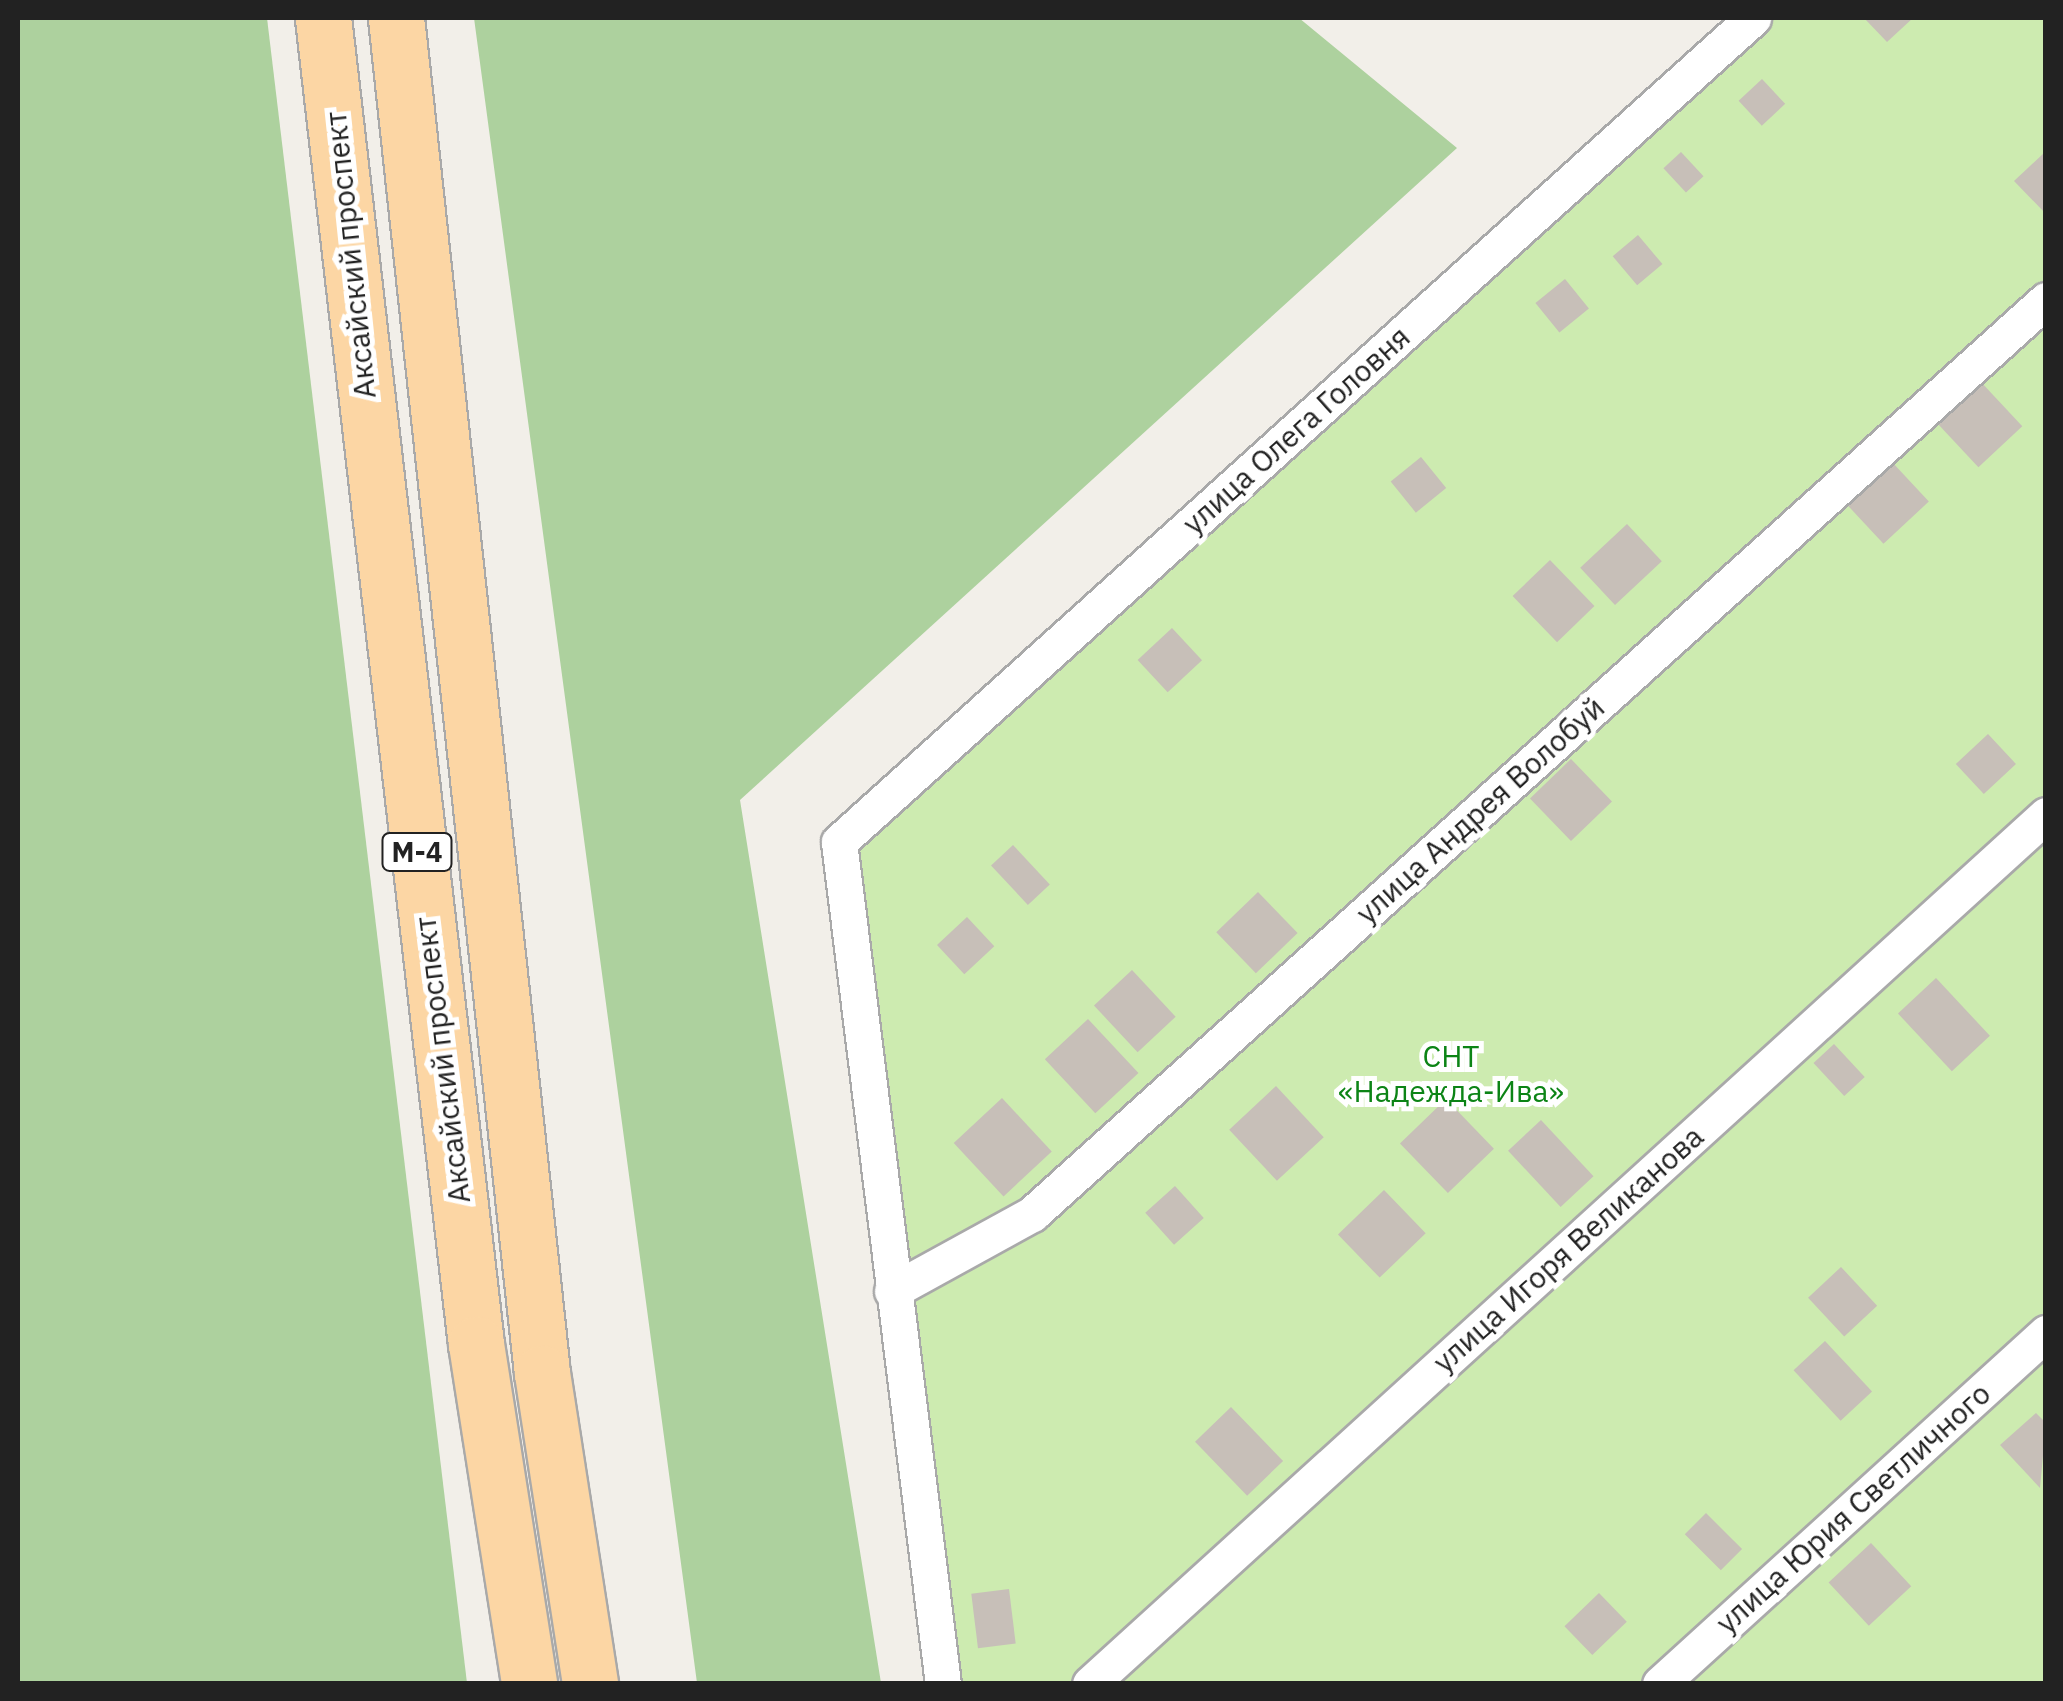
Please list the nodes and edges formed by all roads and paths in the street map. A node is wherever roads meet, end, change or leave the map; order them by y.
1 (323, 18) edge
2 (396, 18) edge
3 (1753, 18) edge
4 (2046, 300) edge
5 (2046, 815) edge
6 (892, 1291) junction
7 (2046, 1333) edge
8 (529, 1684) edge
9 (590, 1684) edge
10 (942, 1684) edge
11 (1090, 1684) edge
12 (1660, 1684) edge

1 - 8 main road, Аксайский проспект / М-4
2 - 9 main road, Аксайский проспект / М-4
3 - 6 street, улица Олега Головня
4 - 6 street, улица Андрея Волобуй
5 - 11 street, улица Игоря Великанова
6 - 10 street
7 - 12 street, улица Юрия Светличного

